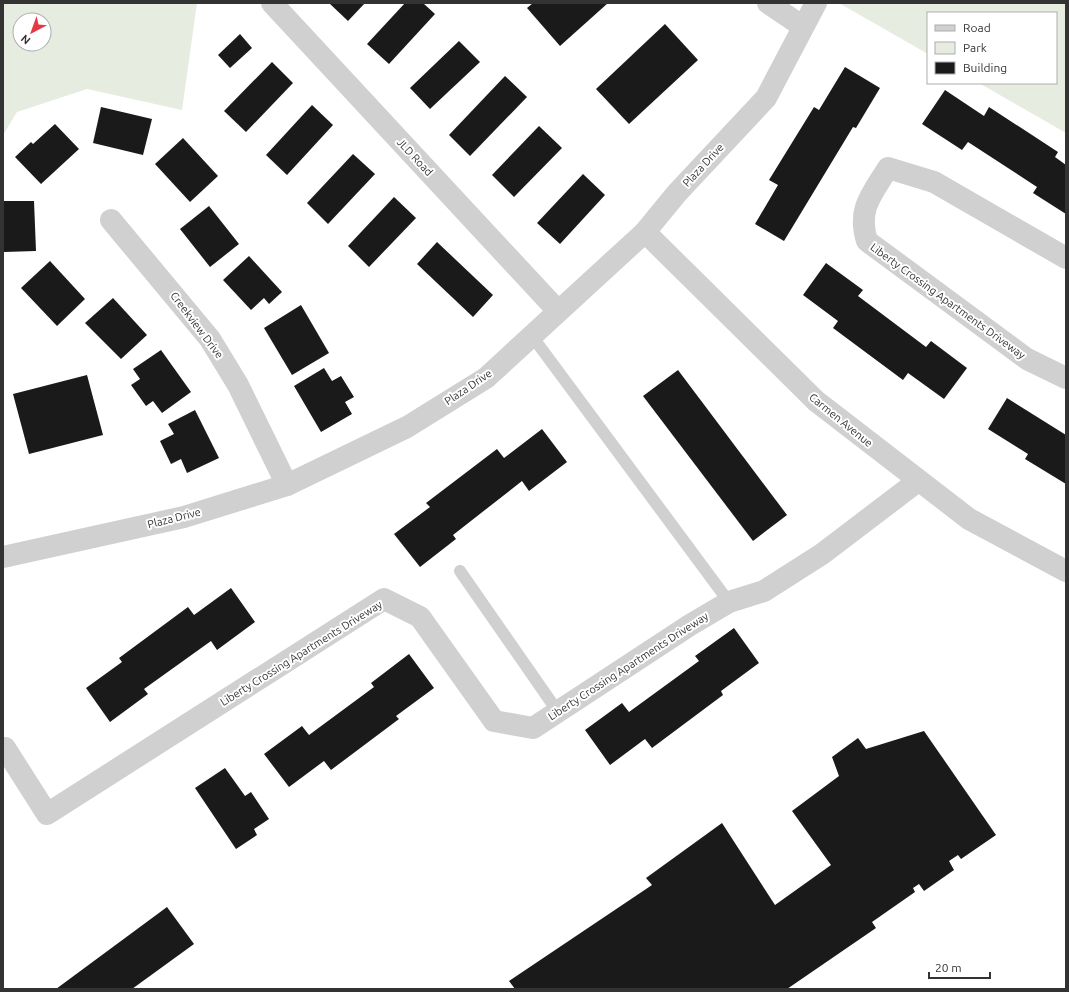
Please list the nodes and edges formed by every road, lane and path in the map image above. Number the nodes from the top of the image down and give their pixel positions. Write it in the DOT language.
graph roads {
  1 [pos="272,3"];
  2 [pos="768,3"];
  3 [pos="816,3"];
  4 [pos="802,26"];
  5 [pos="111,220"];
  6 [pos="645,232"];
  7 [pos="1066,258"];
  8 [pos="558,312"];
  9 [pos="532,336"];
  10 [pos="1066,378"];
  11 [pos="918,481"];
  12 [pos="287,485"];
  13 [pos="3,557"];
  14 [pos="460,571"];
  15 [pos="1066,572"];
  16 [pos="729,602"];
  17 [pos="558,712"];
  18 [pos="3,748"];
  1 -- 8 [label="street, JLD Road"];
  2 -- 4 [label="street"];
  3 -- 4 [label="street, Plaza Drive"];
  4 -- 6 [label="street, Plaza Drive"];
  5 -- 12 [label="street, Creekview Drive"];
  6 -- 8 [label="street, Plaza Drive"];
  6 -- 11 [label="street, Carmen Avenue"];
  7 -- 10 [label="street, Liberty Crossing Apartments Driveway"];
  8 -- 9 [label="street, Plaza Drive"];
  9 -- 12 [label="street, Plaza Drive"];
  9 -- 16 [label="lane"];
  11 -- 15 [label="street, Carmen Avenue"];
  11 -- 16 [label="street, Liberty Crossing Apartments Driveway"];
  12 -- 13 [label="street, Plaza Drive"];
  14 -- 17 [label="lane"];
  16 -- 17 [label="street, Liberty Crossing Apartments Driveway"];
  17 -- 18 [label="street, Liberty Crossing Apartments Driveway"];
}
